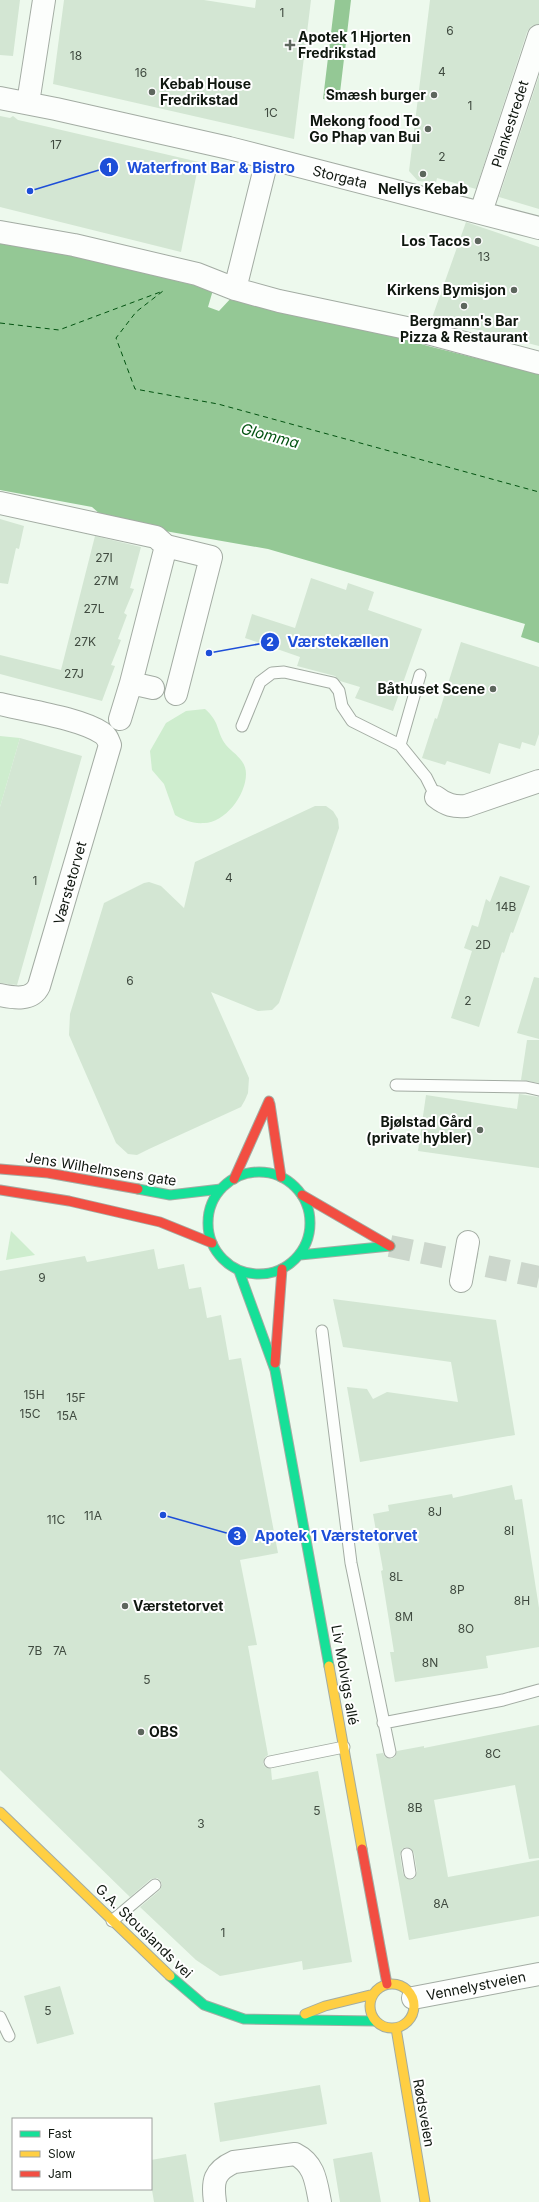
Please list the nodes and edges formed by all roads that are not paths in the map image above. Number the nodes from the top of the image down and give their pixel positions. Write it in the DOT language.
graph roads {
  1 [pos="44,0"];
  2 [pos="539,36"];
  3 [pos="0,98"];
  4 [pos="28,103"];
  5 [pos="264,172"];
  6 [pos="481,212"];
  7 [pos="539,228"];
  8 [pos="0,232"];
  9 [pos="235,288"];
  10 [pos="539,363"];
  11 [pos="0,503"];
  12 [pos="166,546"];
  13 [pos="420,675"];
  14 [pos="131,683"];
  15 [pos="153,688"];
  16 [pos="176,694"];
  17 [pos="0,704"];
  18 [pos="120,719"];
  19 [pos="242,726"];
  20 [pos="400,745"];
  21 [pos="539,781"];
  22 [pos="436,797"];
  23 [pos="0,995"];
  24 [pos="396,1085"];
  25 [pos="539,1090"];
  26 [pos="0,1169"];
  27 [pos="281,1177"];
  28 [pos="234,1179"];
  29 [pos="0,1190"];
  30 [pos="221,1190"];
  31 [pos="302,1195"];
  32 [pos="212,1242"];
  33 [pos="468,1242"];
  34 [pos="300,1254"];
  35 [pos="282,1269"];
  36 [pos="239,1271"];
  37 [pos="461,1281"];
  38 [pos="322,1331"];
  39 [pos="275,1370"];
  40 [pos="539,1690"];
  41 [pos="383,1723"];
  42 [pos="344,1747"];
  43 [pos="390,1752"];
  44 [pos="270,1762"];
  45 [pos="0,1812"];
  46 [pos="407,1854"];
  47 [pos="410,1873"];
  48 [pos="155,1885"];
  49 [pos="112,1921"];
  50 [pos="539,1974"];
  51 [pos="387,1984"];
  52 [pos="370,1995"];
  53 [pos="413,1998"];
  54 [pos="0,2017"];
  55 [pos="293,2019"];
  56 [pos="374,2020"];
  57 [pos="396,2028"];
  58 [pos="8,2036"];
  59 [pos="215,2202"];
  60 [pos="320,2202"];
  61 [pos="425,2202"];
  1 -- 4 [label="street"];
  2 -- 6 [label="street, Plankestredet"];
  3 -- 4 [label="street, Storgata"];
  4 -- 6 [label="street, Storgata"];
  5 -- 9 [label="street"];
  6 -- 7 [label="street, Storgata"];
  8 -- 9 [label="street"];
  9 -- 10 [label="street"];
  11 -- 12 [label="street"];
  12 -- 14 [label="street"];
  12 -- 16 [label="street"];
  13 -- 20 [label="lane"];
  14 -- 15 [label="street"];
  14 -- 18 [label="street"];
  17 -- 23 [label="street, Værstetorvet"];
  19 -- 20 [label="lane"];
  20 -- 22 [label="lane"];
  21 -- 22 [label="street"];
  24 -- 25 [label="lane"];
  26 -- 30 [label="street, Jens Wilhelmsens gate"];
  27 -- 28 [label="street"];
  27 -- 28 [label="street"];
  27 -- 31 [label="street"];
  28 -- 30 [label="street"];
  29 -- 32 [label="street"];
  30 -- 32 [label="street"];
  31 -- 34 [label="street"];
  31 -- 34 [label="street"];
  32 -- 36 [label="street"];
  33 -- 37 [label="street"];
  34 -- 35 [label="street"];
  35 -- 36 [label="street"];
  35 -- 39 [label="street, Liv Molvigs allé"];
  36 -- 39 [label="street, Liv Molvigs allé"];
  38 -- 41 [label="lane"];
  39 -- 42 [label="street, Liv Molvigs allé"];
  40 -- 41 [label="lane"];
  41 -- 43 [label="lane"];
  42 -- 44 [label="lane"];
  42 -- 51 [label="street, Liv Molvigs allé"];
  45 -- 49 [label="street, G.A. Stouslands vei"];
  46 -- 47 [label="lane"];
  48 -- 49 [label="lane"];
  49 -- 55 [label="street, G.A. Stouslands vei"];
  50 -- 53 [label="street, Vennelystveien"];
  51 -- 52 [label="street"];
  51 -- 53 [label="street"];
  52 -- 55 [label="street, G.A. Stouslands vei"];
  52 -- 56 [label="street"];
  53 -- 57 [label="street"];
  54 -- 58 [label="lane"];
  55 -- 56 [label="street, G.A. Stouslands vei"];
  56 -- 57 [label="street"];
  57 -- 61 [label="street, Rødsveien"];
  59 -- 60 [label="street"];
}
